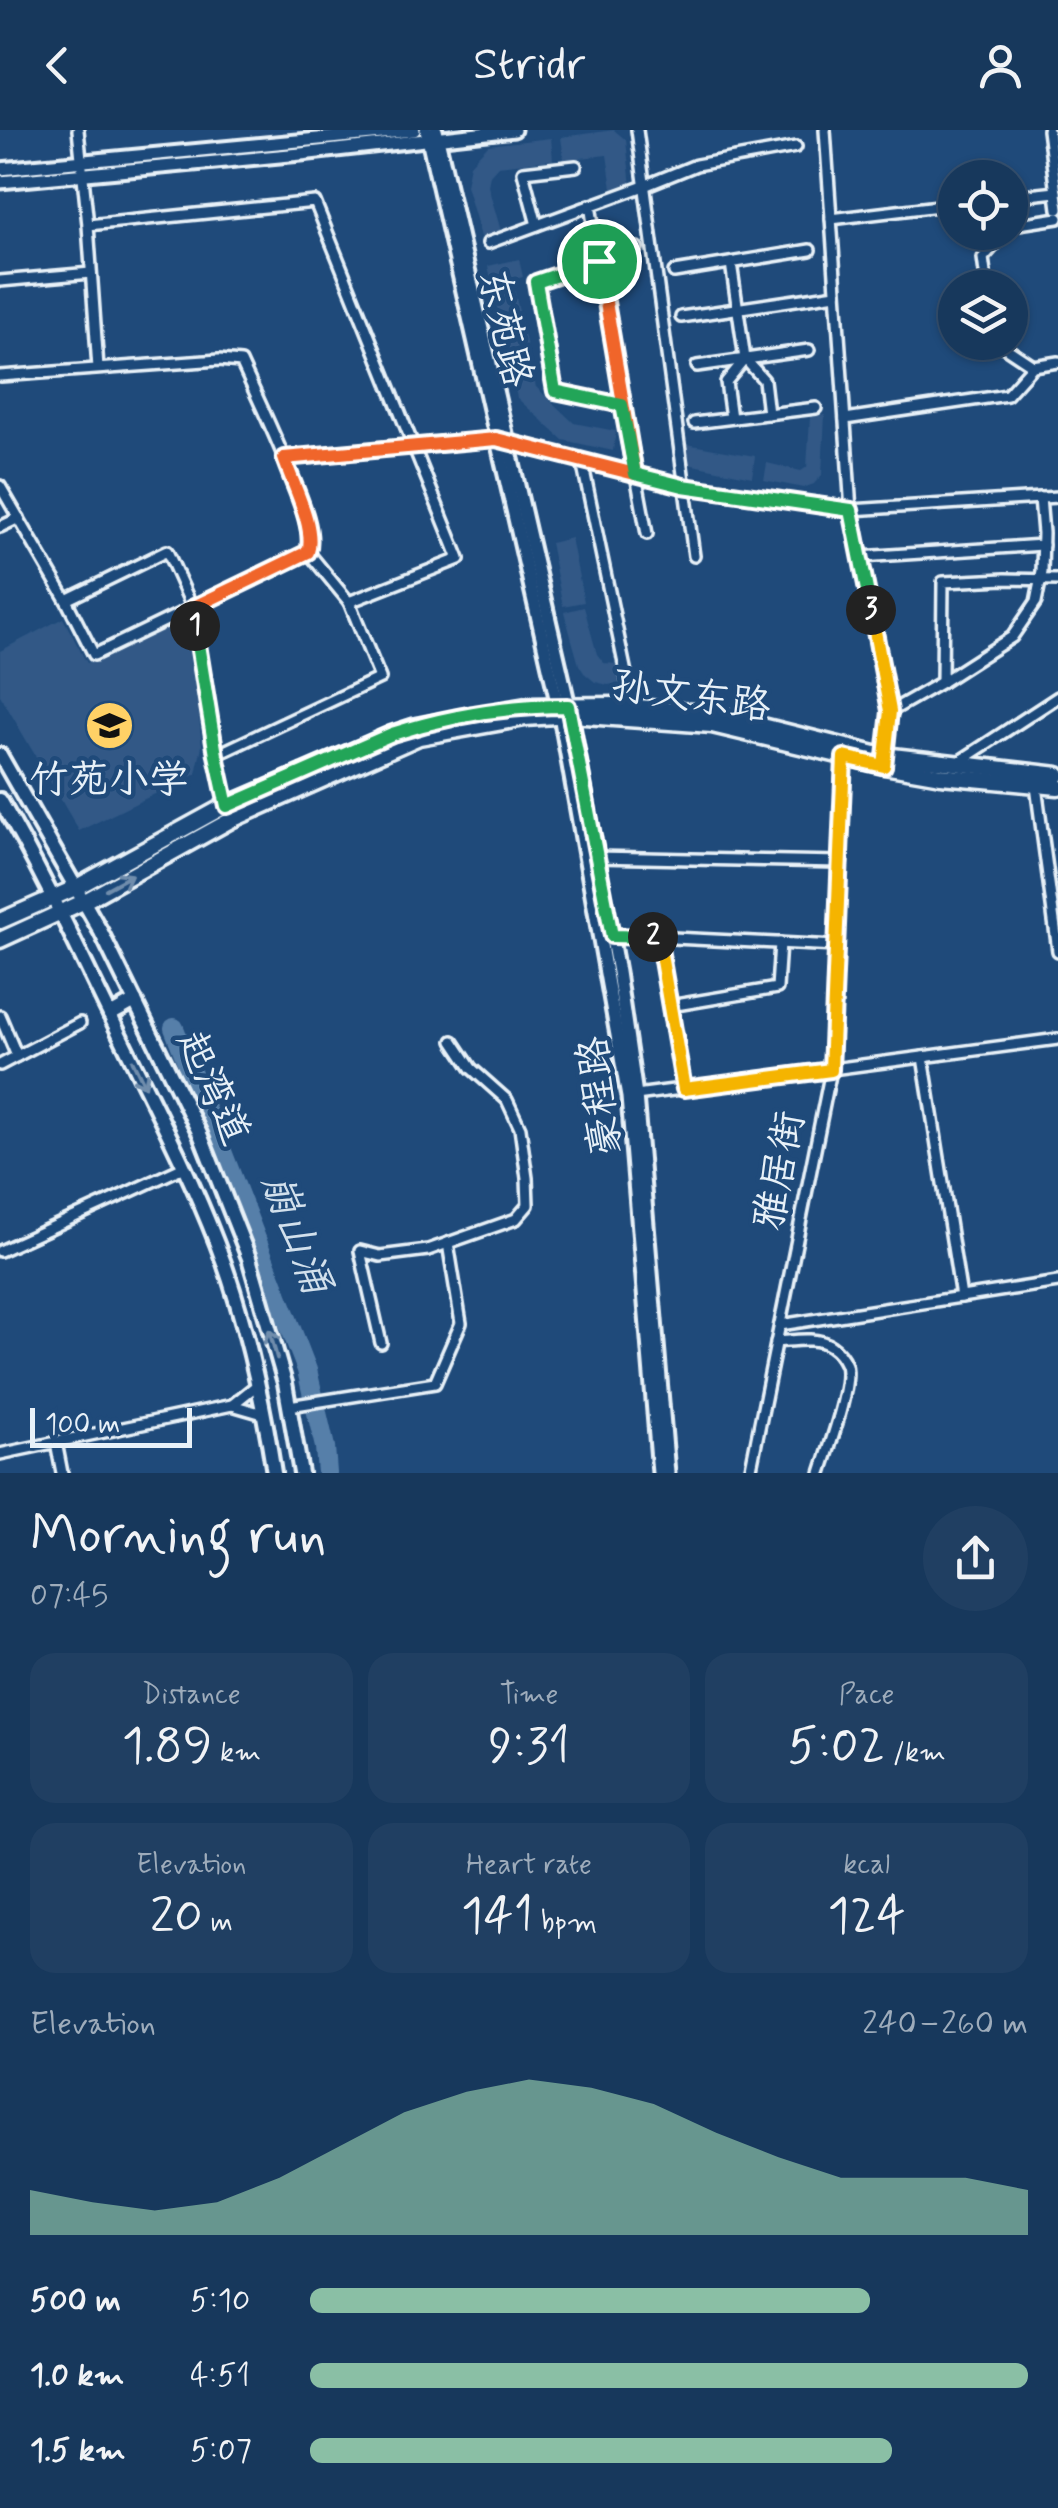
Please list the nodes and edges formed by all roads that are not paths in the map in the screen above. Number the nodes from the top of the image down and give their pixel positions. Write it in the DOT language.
graph roads {
  1 [pos="78,130"];
  2 [pos="414,130"];
  3 [pos="514,130"];
  4 [pos="637,130"];
  5 [pos="825,130"];
  6 [pos="1052,133"];
  7 [pos="432,134"];
  8 [pos="299,142"];
  9 [pos="796,148"];
  10 [pos="576,166"];
  11 [pos="82,167"];
  12 [pos="0,169"];
  13 [pos="0,182"];
  14 [pos="644,186"];
  15 [pos="1056,192"];
  16 [pos="1028,196"];
  17 [pos="590,205"];
  18 [pos="938,206"];
  19 [pos="1058,210"];
  20 [pos="1058,218"];
  21 [pos="831,219"];
  22 [pos="1028,223"];
  23 [pos="537,224"];
  24 [pos="88,225"];
  25 [pos="488,243"];
  26 [pos="636,248"];
  27 [pos="810,250"];
  28 [pos="599,261"];
  29 [pos="731,263"];
  30 [pos="674,272"];
  31 [pos="91,273"];
  32 [pos="0,281"];
  33 [pos="836,294"];
  34 [pos="738,308"];
  35 [pos="681,317"];
  36 [pos="810,350"];
  37 [pos="744,360"];
  38 [pos="1024,360"];
  39 [pos="1058,362"];
  40 [pos="696,366"];
  41 [pos="1032,366"];
  42 [pos="98,368"];
  43 [pos="0,376"];
  44 [pos="622,405"];
  45 [pos="816,408"];
  46 [pos="768,414"];
  47 [pos="731,418"];
  48 [pos="845,418"];
  49 [pos="694,424"];
  50 [pos="502,441"];
  51 [pos="412,446"];
  52 [pos="284,458"];
  53 [pos="582,461"];
  54 [pos="635,474"];
  55 [pos="0,486"];
  56 [pos="683,486"];
  57 [pos="1058,496"];
  58 [pos="1040,498"];
  59 [pos="851,510"];
  60 [pos="19,518"];
  61 [pos="0,528"];
  62 [pos="646,534"];
  63 [pos="1042,544"];
  64 [pos="308,552"];
  65 [pos="694,556"];
  66 [pos="860,557"];
  67 [pos="1058,580"];
  68 [pos="1040,581"];
  69 [pos="66,600"];
  70 [pos="350,602"];
  71 [pos="192,608"];
  72 [pos="942,682"];
  73 [pos="1058,697"];
  74 [pos="633,707"];
  75 [pos="564,710"];
  76 [pos="890,711"];
  77 [pos="0,755"];
  78 [pos="216,755"];
  79 [pos="844,757"];
  80 [pos="884,761"];
  81 [pos="956,764"];
  82 [pos="1058,775"];
  83 [pos="941,776"];
  84 [pos="16,784"];
  85 [pos="1036,786"];
  86 [pos="1058,786"];
  87 [pos="0,796"];
  88 [pos="229,813"];
  89 [pos="596,857"];
  90 [pos="841,862"];
  91 [pos="79,895"];
  92 [pos="54,897"];
  93 [pos="61,912"];
  94 [pos="0,921"];
  95 [pos="612,936"];
  96 [pos="658,937"];
  97 [pos="0,940"];
  98 [pos="780,944"];
  99 [pos="837,946"];
  100 [pos="1058,951"];
  101 [pos="136,1002"];
  102 [pos="670,1006"];
  103 [pos="110,1014"];
  104 [pos="0,1016"];
  105 [pos="80,1022"];
  106 [pos="1058,1040"];
  107 [pos="453,1041"];
  108 [pos="18,1056"];
  109 [pos="923,1057"];
  110 [pos="0,1065"];
  111 [pos="831,1070"];
  112 [pos="684,1089"];
  113 [pos="636,1095"];
  114 [pos="184,1167"];
  115 [pos="448,1244"];
  116 [pos="0,1251"];
  117 [pos="1058,1282"];
  118 [pos="961,1297"];
  119 [pos="780,1325"];
  120 [pos="380,1342"];
  121 [pos="776,1342"];
  122 [pos="257,1385"];
  123 [pos="232,1405"];
  124 [pos="296,1405"];
  125 [pos="264,1414"];
  126 [pos="56,1442"];
  127 [pos="0,1454"];
  128 [pos="62,1473"];
  129 [pos="274,1473"];
  130 [pos="301,1473"];
  131 [pos="659,1473"];
  132 [pos="668,1473"];
  133 [pos="750,1473"];
  134 [pos="821,1473"];
  1 -- 11 [label="street"];
  2 -- 8 [label="street"];
  3 -- 7 [label="street"];
  4 -- 14 [label="street"];
  5 -- 21 [label="street"];
  6 -- 15 [label="street"];
  7 -- 8 [label="street"];
  7 -- 50 [label="street, 东苑路"];
  8 -- 11 [label="street"];
  9 -- 14 [label="street"];
  10 -- 23 [label="street"];
  11 -- 12 [label="street"];
  11 -- 13 [label="street"];
  11 -- 24 [label="street"];
  14 -- 17 [label="street"];
  14 -- 56 [label="street"];
  15 -- 16 [label="street"];
  15 -- 19 [label="street"];
  17 -- 23 [label="street"];
  17 -- 28 [label="street"];
  18 -- 21 [label="street"];
  20 -- 22 [label="street"];
  21 -- 33 [label="street"];
  23 -- 25 [label="street"];
  24 -- 31 [label="street"];
  24 -- 51 [label="street"];
  26 -- 28 [label="street"];
  27 -- 29 [label="street"];
  28 -- 44 [label="street"];
  28 -- 44 [label="street"];
  29 -- 30 [label="street"];
  29 -- 34 [label="street"];
  31 -- 32 [label="street"];
  31 -- 42 [label="street"];
  33 -- 34 [label="street"];
  33 -- 48 [label="street"];
  34 -- 35 [label="street"];
  34 -- 37 [label="street"];
  36 -- 37 [label="street"];
  37 -- 40 [label="street"];
  37 -- 46 [label="street"];
  37 -- 47 [label="street"];
  38 -- 41 [label="street"];
  39 -- 41 [label="street"];
  41 -- 48 [label="street"];
  42 -- 43 [label="street"];
  42 -- 52 [label="street"];
  44 -- 54 [label="street"];
  45 -- 46 [label="street"];
  46 -- 47 [label="street"];
  47 -- 49 [label="street"];
  48 -- 59 [label="street"];
  50 -- 51 [label="street"];
  50 -- 53 [label="street"];
  50 -- 75 [label="street, 东苑路"];
  51 -- 52 [label="street"];
  51 -- 70 [label="street"];
  52 -- 64 [label="street"];
  53 -- 54 [label="street"];
  53 -- 74 [label="street"];
  54 -- 56 [label="street"];
  54 -- 62 [label="street"];
  55 -- 60 [label="street"];
  56 -- 59 [label="street"];
  56 -- 65 [label="street"];
  57 -- 58 [label="street"];
  58 -- 59 [label="street"];
  58 -- 63 [label="street"];
  59 -- 66 [label="street"];
  60 -- 61 [label="street"];
  60 -- 69 [label="street"];
  63 -- 66 [label="street"];
  63 -- 68 [label="street"];
  64 -- 70 [label="street"];
  64 -- 71 [label="street"];
  66 -- 76 [label="street"];
  67 -- 68 [label="street"];
  68 -- 72 [label="street"];
  68 -- 72 [label="street"];
  69 -- 71 [label="street"];
  69 -- 71 [label="street"];
  70 -- 78 [label="street"];
  71 -- 78 [label="street"];
  72 -- 76 [label="street"];
  73 -- 81 [label="street"];
  74 -- 75 [label="main road, 孙文东路"];
  74 -- 80 [label="main road, 孙文东路"];
  75 -- 79 [label="main road, 孙文东路"];
  75 -- 88 [label="main road, 孙文东路"];
  75 -- 89 [label="street, 豪程路"];
  75 -- 131 [label="street, 豪程路"];
  76 -- 80 [label="street"];
  77 -- 84 [label="main road, 起湾道"];
  78 -- 88 [label="street"];
  79 -- 80 [label="main road, 孙文东路"];
  79 -- 90 [label="street, 雅居街"];
  80 -- 81 [label="main road, 孙文东路"];
  80 -- 83 [label="main road, 孙文东路"];
  81 -- 82 [label="main road, 孙文东路"];
  81 -- 83 [label="street"];
  83 -- 85 [label="main road, 孙文东路"];
  84 -- 87 [label="main road"];
  84 -- 91 [label="main road, 起湾道"];
  85 -- 86 [label="main road, 孙文东路"];
  85 -- 100 [label="street"];
  87 -- 92 [label="main road, 起湾道"];
  88 -- 91 [label="main road, 孙文东路"];
  89 -- 90 [label="street"];
  89 -- 95 [label="street, 豪程路"];
  90 -- 99 [label="street, 雅居街"];
  91 -- 92 [label="main road, 孙文东路"];
  91 -- 93 [label="main road, 孙文东路"];
  91 -- 101 [label="main road, 起湾道"];
  92 -- 93 [label="main road, 起湾道"];
  92 -- 94 [label="main road, 孙文东路"];
  93 -- 97 [label="main road, 孙文东路"];
  93 -- 103 [label="main road, 起湾道"];
  95 -- 96 [label="street"];
  95 -- 113 [label="street, 豪程路"];
  96 -- 98 [label="street"];
  96 -- 102 [label="street"];
  98 -- 99 [label="street"];
  98 -- 102 [label="street"];
  99 -- 111 [label="street, 雅居街"];
  101 -- 103 [label="main road"];
  124 -- 101 [label="main road, 起湾道, one-way"];
  102 -- 112 [label="street"];
  103 -- 114 [label="main road, 起湾道, one-way"];
  104 -- 108 [label="street"];
  105 -- 108 [label="street"];
  106 -- 109 [label="street"];
  107 -- 115 [label="street"];
  108 -- 110 [label="street"];
  109 -- 111 [label="street"];
  109 -- 118 [label="street"];
  111 -- 112 [label="street"];
  111 -- 119 [label="street, 雅居街"];
  112 -- 113 [label="street"];
  113 -- 132 [label="street, 豪程路"];
  114 -- 116 [label="street"];
  114 -- 122 [label="main road, 起湾道"];
  115 -- 120 [label="street"];
  115 -- 124 [label="street"];
  117 -- 118 [label="street"];
  118 -- 119 [label="street"];
  119 -- 121 [label="street, 雅居街"];
  121 -- 133 [label="street, 雅居街"];
  121 -- 134 [label="street"];
  122 -- 123 [label="street"];
  122 -- 125 [label="main road, 起湾道"];
  123 -- 125 [label="street"];
  123 -- 126 [label="street"];
  124 -- 130 [label="main road, 起湾道"];
  125 -- 129 [label="main road, 起湾道"];
  126 -- 127 [label="street"];
  126 -- 128 [label="street"];
}
